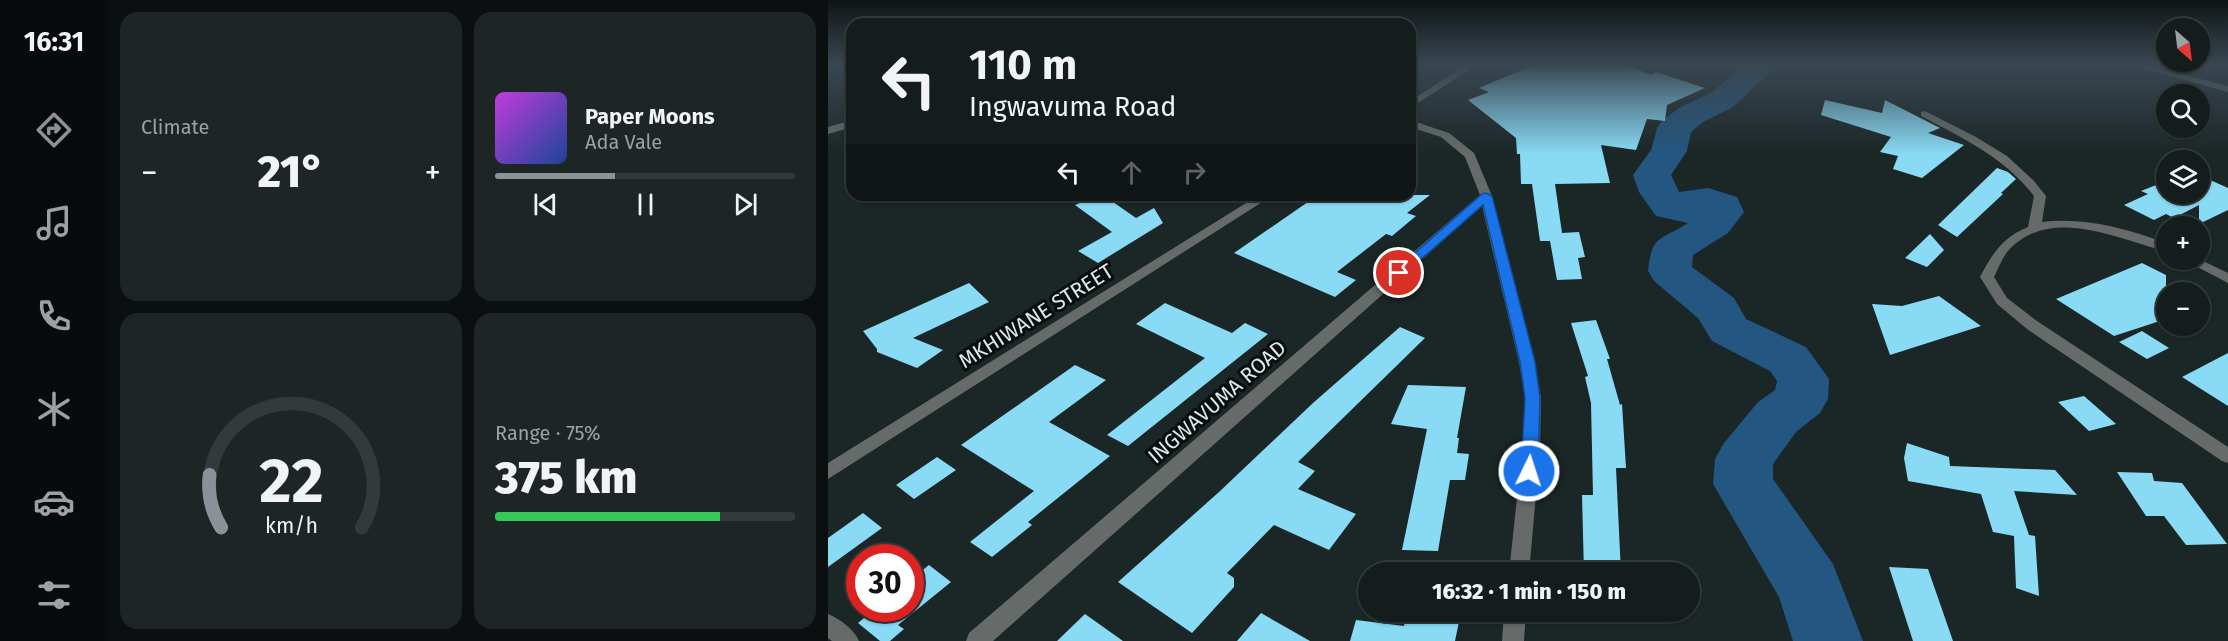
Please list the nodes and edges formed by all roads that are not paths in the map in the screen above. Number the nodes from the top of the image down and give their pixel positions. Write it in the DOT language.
graph roads {
  1 [pos="1925,114"];
  2 [pos="846,125"];
  3 [pos="1416,125"];
  4 [pos="828,131"];
  5 [pos="1486,196"];
  6 [pos="1257,201"];
  7 [pos="2034,228"];
  8 [pos="2156,243"];
  9 [pos="2210,270"];
  10 [pos="2228,279"];
  11 [pos="2228,456"];
  12 [pos="830,468"];
  13 [pos="1520,562"];
  14 [pos="1514,622"];
  15 [pos="828,624"];
  16 [pos="848,641"];
  17 [pos="977,641"];
  18 [pos="1513,641"];
  1 -- 7 [label="street"];
  2 -- 4 [label="street"];
  3 -- 5 [label="street"];
  5 -- 13 [label="street"];
  5 -- 17 [label="street, INGWAVUMA ROAD"];
  6 -- 12 [label="street, MKHIWANE STREET"];
  7 -- 8 [label="street"];
  7 -- 11 [label="street"];
  9 -- 10 [label="street"];
  14 -- 18 [label="street"];
  15 -- 16 [label="street"];
}
